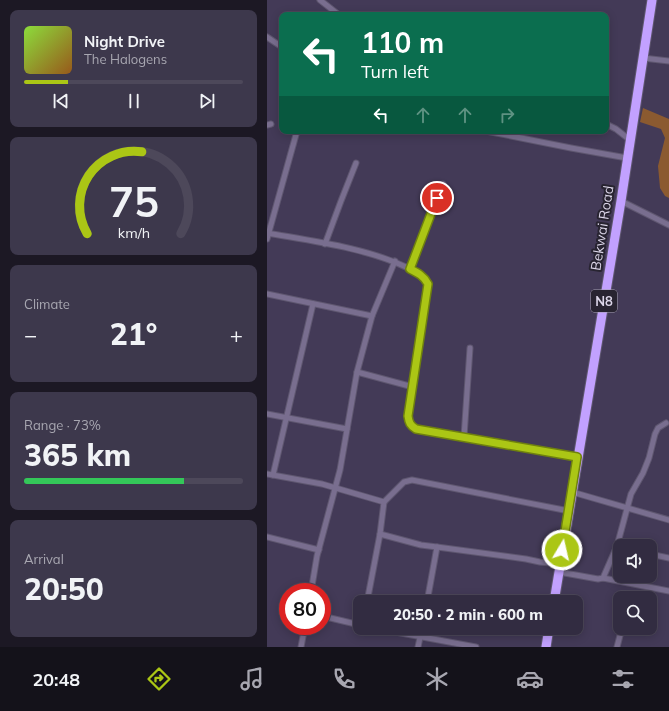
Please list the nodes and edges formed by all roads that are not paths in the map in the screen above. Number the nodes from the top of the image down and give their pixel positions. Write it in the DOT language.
graph roads {
  1 [pos="320,0"];
  2 [pos="652,0"];
  3 [pos="335,12"];
  4 [pos="267,37"];
  5 [pos="279,45"];
  6 [pos="643,58"];
  7 [pos="669,61"];
  8 [pos="609,126"];
  9 [pos="296,134"];
  10 [pos="501,134"];
  11 [pos="630,140"];
  12 [pos="627,158"];
  13 [pos="357,163"];
  14 [pos="443,184"];
  15 [pos="621,201"];
  16 [pos="669,225"];
  17 [pos="267,235"];
  18 [pos="325,244"];
  19 [pos="395,261"];
  20 [pos="410,269"];
  21 [pos="267,294"];
  22 [pos="313,304"];
  23 [pos="372,316"];
  24 [pos="470,348"];
  25 [pos="357,372"];
  26 [pos="413,387"];
  27 [pos="267,414"];
  28 [pos="287,418"];
  29 [pos="667,423"];
  30 [pos="347,429"];
  31 [pos="464,437"];
  32 [pos="577,457"];
  33 [pos="267,474"];
  34 [pos="273,475"];
  35 [pos="336,488"];
  36 [pos="572,492"];
  37 [pos="384,502"];
  38 [pos="627,508"];
  39 [pos="569,511"];
  40 [pos="669,520"];
  41 [pos="380,534"];
  42 [pos="267,537"];
  43 [pos="437,548"];
  44 [pos="319,550"];
  45 [pos="657,555"];
  46 [pos="669,558"];
  47 [pos="559,568"];
  48 [pos="603,578"];
  49 [pos="313,583"];
  50 [pos="669,591"];
  51 [pos="368,595"];
  52 [pos="428,595"];
  53 [pos="554,595"];
  54 [pos="331,618"];
  55 [pos="353,623"];
  56 [pos="303,635"];
  57 [pos="406,635"];
  58 [pos="421,635"];
  59 [pos="548,635"];
  60 [pos="620,635"];
  61 [pos="420,638"];
  62 [pos="301,647"];
  63 [pos="418,647"];
  64 [pos="476,647"];
  65 [pos="546,647"];
  66 [pos="617,647"];
  1 -- 3 [label="street"];
  2 -- 6 [label="highway, Bekwai Road / N8"];
  4 -- 5 [label="street"];
  6 -- 7 [label="street"];
  6 -- 11 [label="highway, Bekwai Road / N8"];
  8 -- 11 [label="street"];
  9 -- 17 [label="street"];
  10 -- 12 [label="street"];
  11 -- 12 [label="highway, Bekwai Road / N8"];
  12 -- 15 [label="highway, Bekwai Road / N8"];
  13 -- 18 [label="street"];
  14 -- 20 [label="street"];
  15 -- 16 [label="street"];
  15 -- 32 [label="highway, Bekwai Road / N8"];
  17 -- 18 [label="street"];
  18 -- 19 [label="street"];
  19 -- 20 [label="street"];
  19 -- 23 [label="street"];
  20 -- 26 [label="street"];
  21 -- 22 [label="street"];
  22 -- 23 [label="street"];
  22 -- 28 [label="street"];
  23 -- 25 [label="street"];
  24 -- 31 [label="street"];
  25 -- 26 [label="street"];
  25 -- 30 [label="street"];
  26 -- 31 [label="street"];
  27 -- 28 [label="street"];
  28 -- 30 [label="street"];
  28 -- 34 [label="street"];
  29 -- 38 [label="street"];
  30 -- 35 [label="street"];
  31 -- 32 [label="street"];
  32 -- 36 [label="highway, Bekwai Road / N8"];
  33 -- 34 [label="street"];
  34 -- 35 [label="street"];
  35 -- 37 [label="street"];
  35 -- 44 [label="street"];
  36 -- 38 [label="street"];
  36 -- 39 [label="highway, Bekwai Road / N8"];
  37 -- 39 [label="street"];
  37 -- 41 [label="street"];
  38 -- 40 [label="street"];
  38 -- 48 [label="street"];
  39 -- 47 [label="highway, Bekwai Road / N8"];
  41 -- 43 [label="street"];
  41 -- 51 [label="street"];
  42 -- 44 [label="street"];
  43 -- 47 [label="street"];
  43 -- 52 [label="street"];
  44 -- 49 [label="street"];
  45 -- 46 [label="street"];
  47 -- 48 [label="street"];
  47 -- 53 [label="highway, Bekwai Road / N8"];
  48 -- 50 [label="street"];
  54 -- 55 [label="street"];
  56 -- 62 [label="street"];
  57 -- 61 [label="street"];
  58 -- 61 [label="street"];
  59 -- 65 [label="highway"];
  60 -- 66 [label="street"];
  61 -- 63 [label="street"];
  61 -- 64 [label="street"];
}
